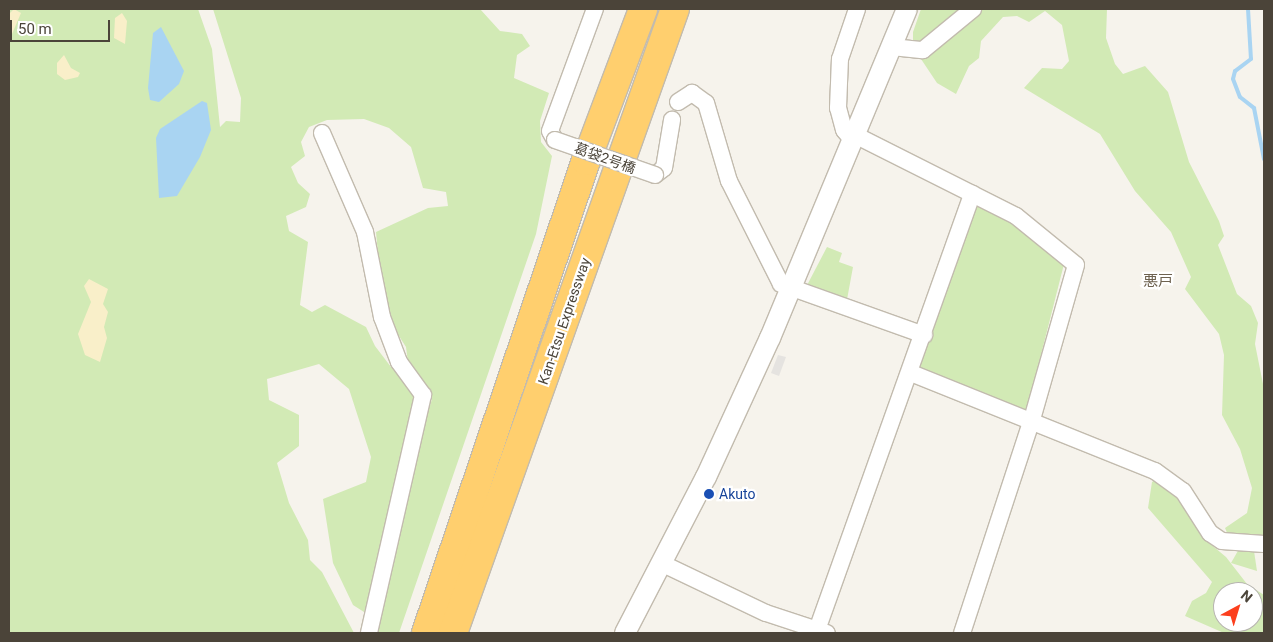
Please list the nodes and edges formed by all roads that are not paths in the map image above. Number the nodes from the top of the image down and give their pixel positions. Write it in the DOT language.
graph roads {
  1 [pos="595,9"];
  2 [pos="643,9"];
  3 [pos="675,9"];
  4 [pos="857,9"];
  5 [pos="907,9"];
  6 [pos="973,9"];
  7 [pos="892,47"];
  8 [pos="678,102"];
  9 [pos="672,120"];
  10 [pos="322,133"];
  11 [pos="854,138"];
  12 [pos="972,194"];
  13 [pos="789,290"];
  14 [pos="924,335"];
  15 [pos="911,373"];
  16 [pos="1032,419"];
  17 [pos="1264,544"];
  18 [pos="661,562"];
  19 [pos="822,632"];
  20 [pos="369,633"];
  21 [pos="426,633"];
  22 [pos="453,633"];
  23 [pos="625,633"];
  24 [pos="962,633"];
  1 -- 9 [label="street, 葛袋2号橋, bridge"];
  2 -- 21 [label="highway"];
  3 -- 22 [label="highway, Kan-Etsu Expressway"];
  4 -- 11 [label="street"];
  5 -- 7 [label="street"];
  6 -- 7 [label="street"];
  7 -- 11 [label="street"];
  8 -- 13 [label="street"];
  10 -- 20 [label="street"];
  11 -- 12 [label="street"];
  11 -- 13 [label="street"];
  12 -- 14 [label="street"];
  12 -- 16 [label="street"];
  13 -- 14 [label="street"];
  13 -- 18 [label="street"];
  14 -- 15 [label="street"];
  15 -- 16 [label="street"];
  15 -- 19 [label="street"];
  16 -- 17 [label="street"];
  16 -- 24 [label="street"];
  18 -- 19 [label="street"];
  18 -- 23 [label="street"];
}
